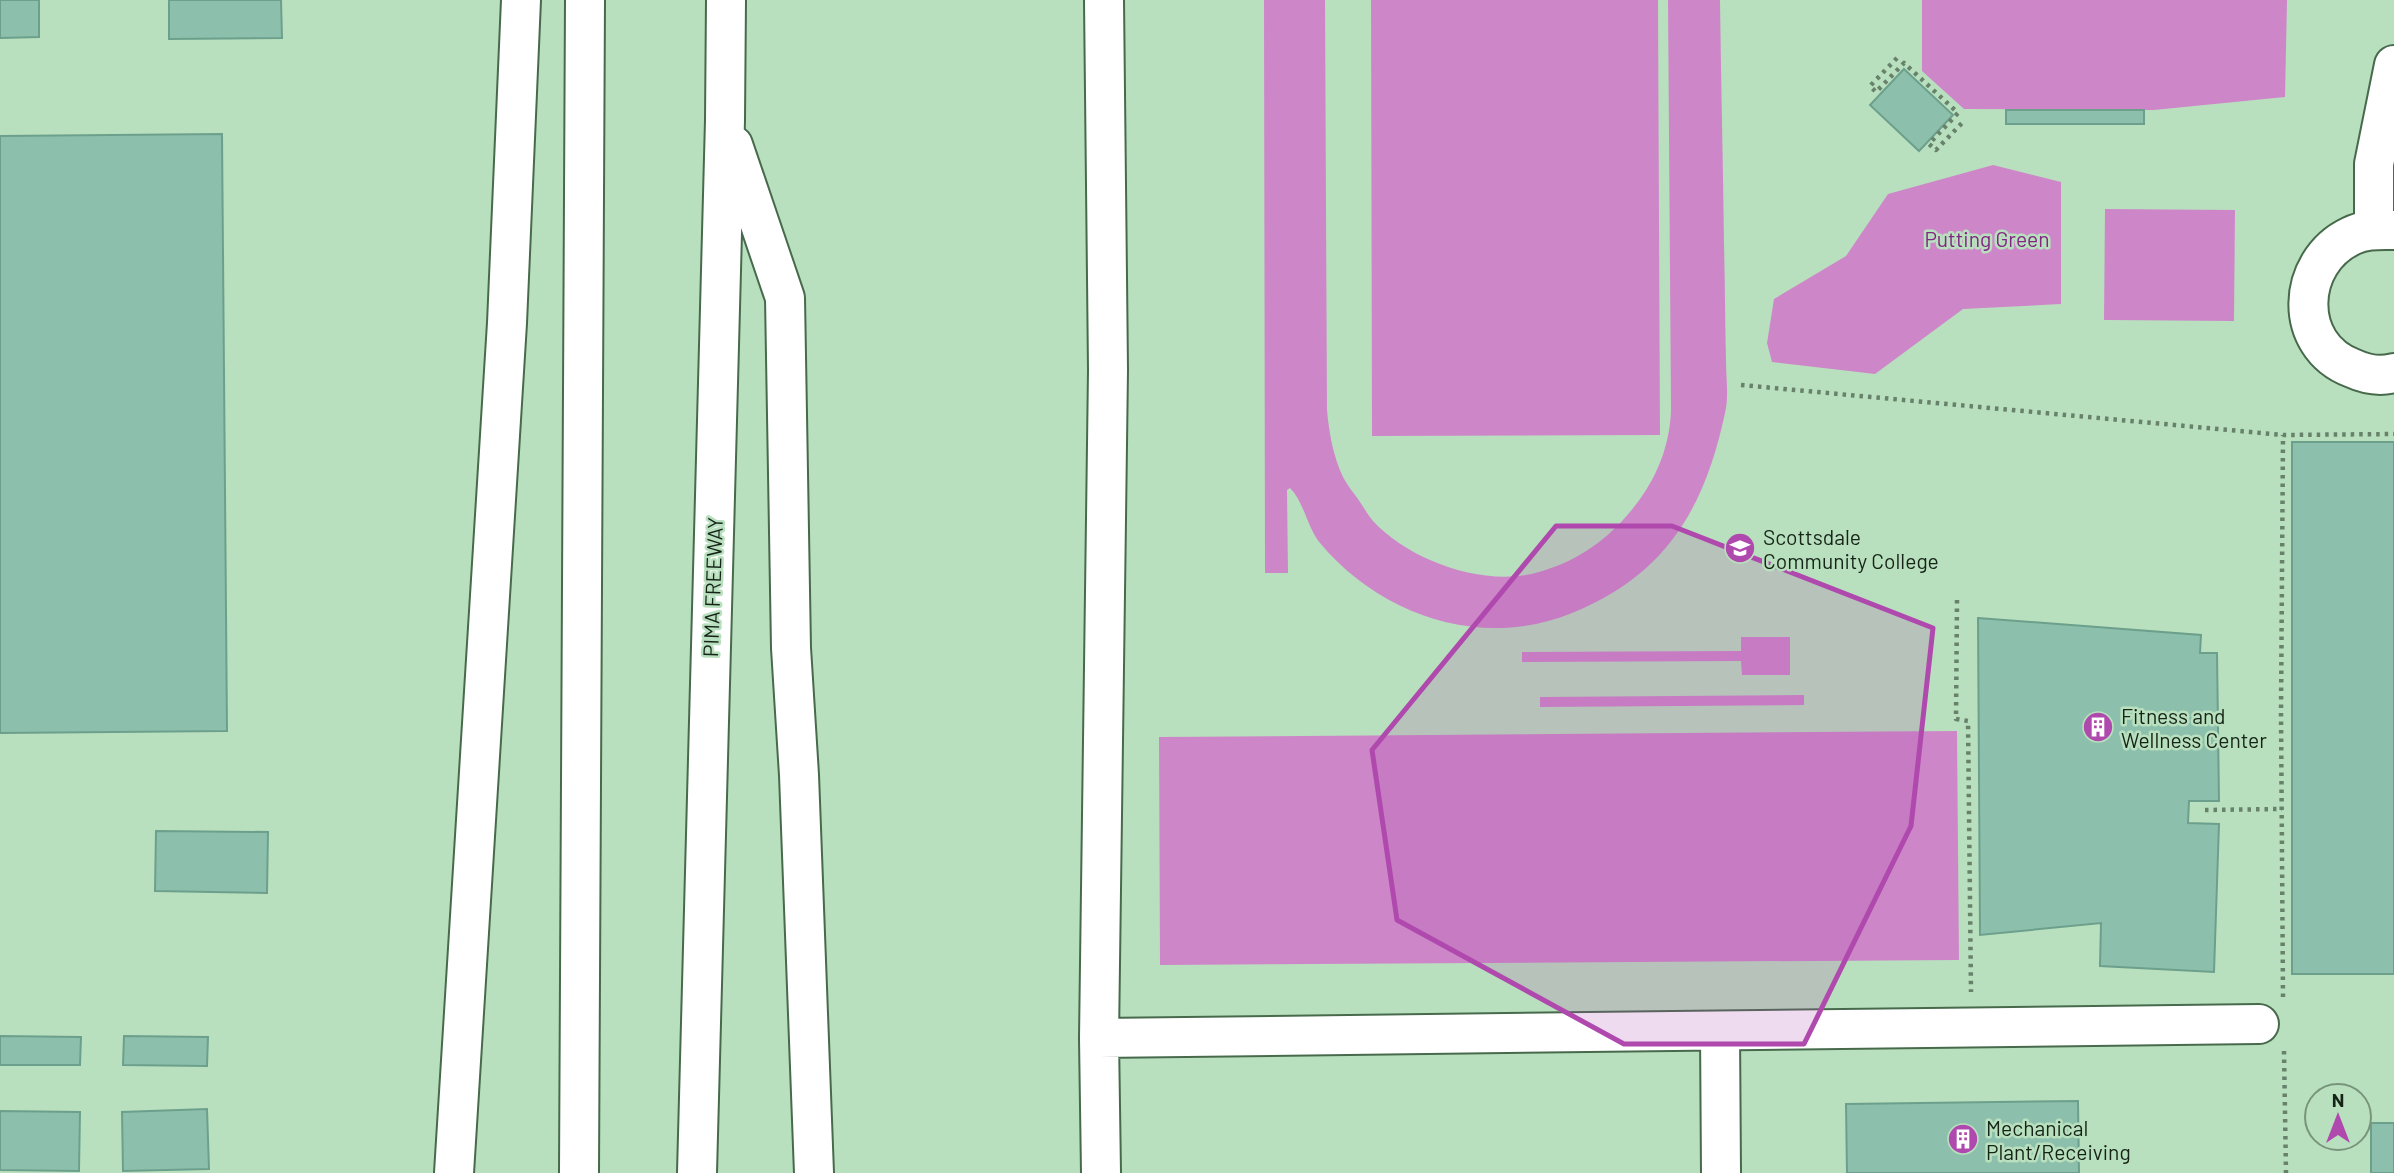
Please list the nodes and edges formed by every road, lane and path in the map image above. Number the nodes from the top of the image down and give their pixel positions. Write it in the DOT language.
graph roads {
  1 [pos="521,0"];
  2 [pos="585,0"];
  3 [pos="726,0"];
  4 [pos="1104,0"];
  5 [pos="1897,58"];
  6 [pos="2394,65"];
  7 [pos="725,120"];
  8 [pos="1962,122"];
  9 [pos="2384,230"];
  10 [pos="2394,373"];
  11 [pos="1741,385"];
  12 [pos="2394,434"];
  13 [pos="2283,435"];
  14 [pos="1957,600"];
  15 [pos="2282,809"];
  16 [pos="2205,810"];
  17 [pos="2275,1024"];
  18 [pos="1969,1028"];
  19 [pos="1720,1031"];
  20 [pos="1100,1038"];
  21 [pos="454,1173"];
  22 [pos="579,1173"];
  23 [pos="697,1173"];
  24 [pos="814,1173"];
  25 [pos="1101,1173"];
  26 [pos="1721,1173"];
  27 [pos="2286,1173"];
  1 -- 21 [label="main road"];
  2 -- 22 [label="main road"];
  3 -- 7 [label="main road, PIMA FREEWAY"];
  4 -- 20 [label="main road"];
  5 -- 8 [label="path"];
  6 -- 9 [label="main road"];
  7 -- 23 [label="main road, PIMA FREEWAY"];
  7 -- 24 [label="main road"];
  9 -- 10 [label="main road"];
  11 -- 13 [label="path"];
  12 -- 13 [label="path"];
  13 -- 15 [label="path"];
  14 -- 18 [label="path"];
  15 -- 16 [label="path"];
  15 -- 17 [label="path"];
  17 -- 18 [label="main road"];
  17 -- 27 [label="path"];
  18 -- 19 [label="main road"];
  19 -- 20 [label="main road"];
  19 -- 26 [label="main road"];
  20 -- 25 [label="main road"];
}
